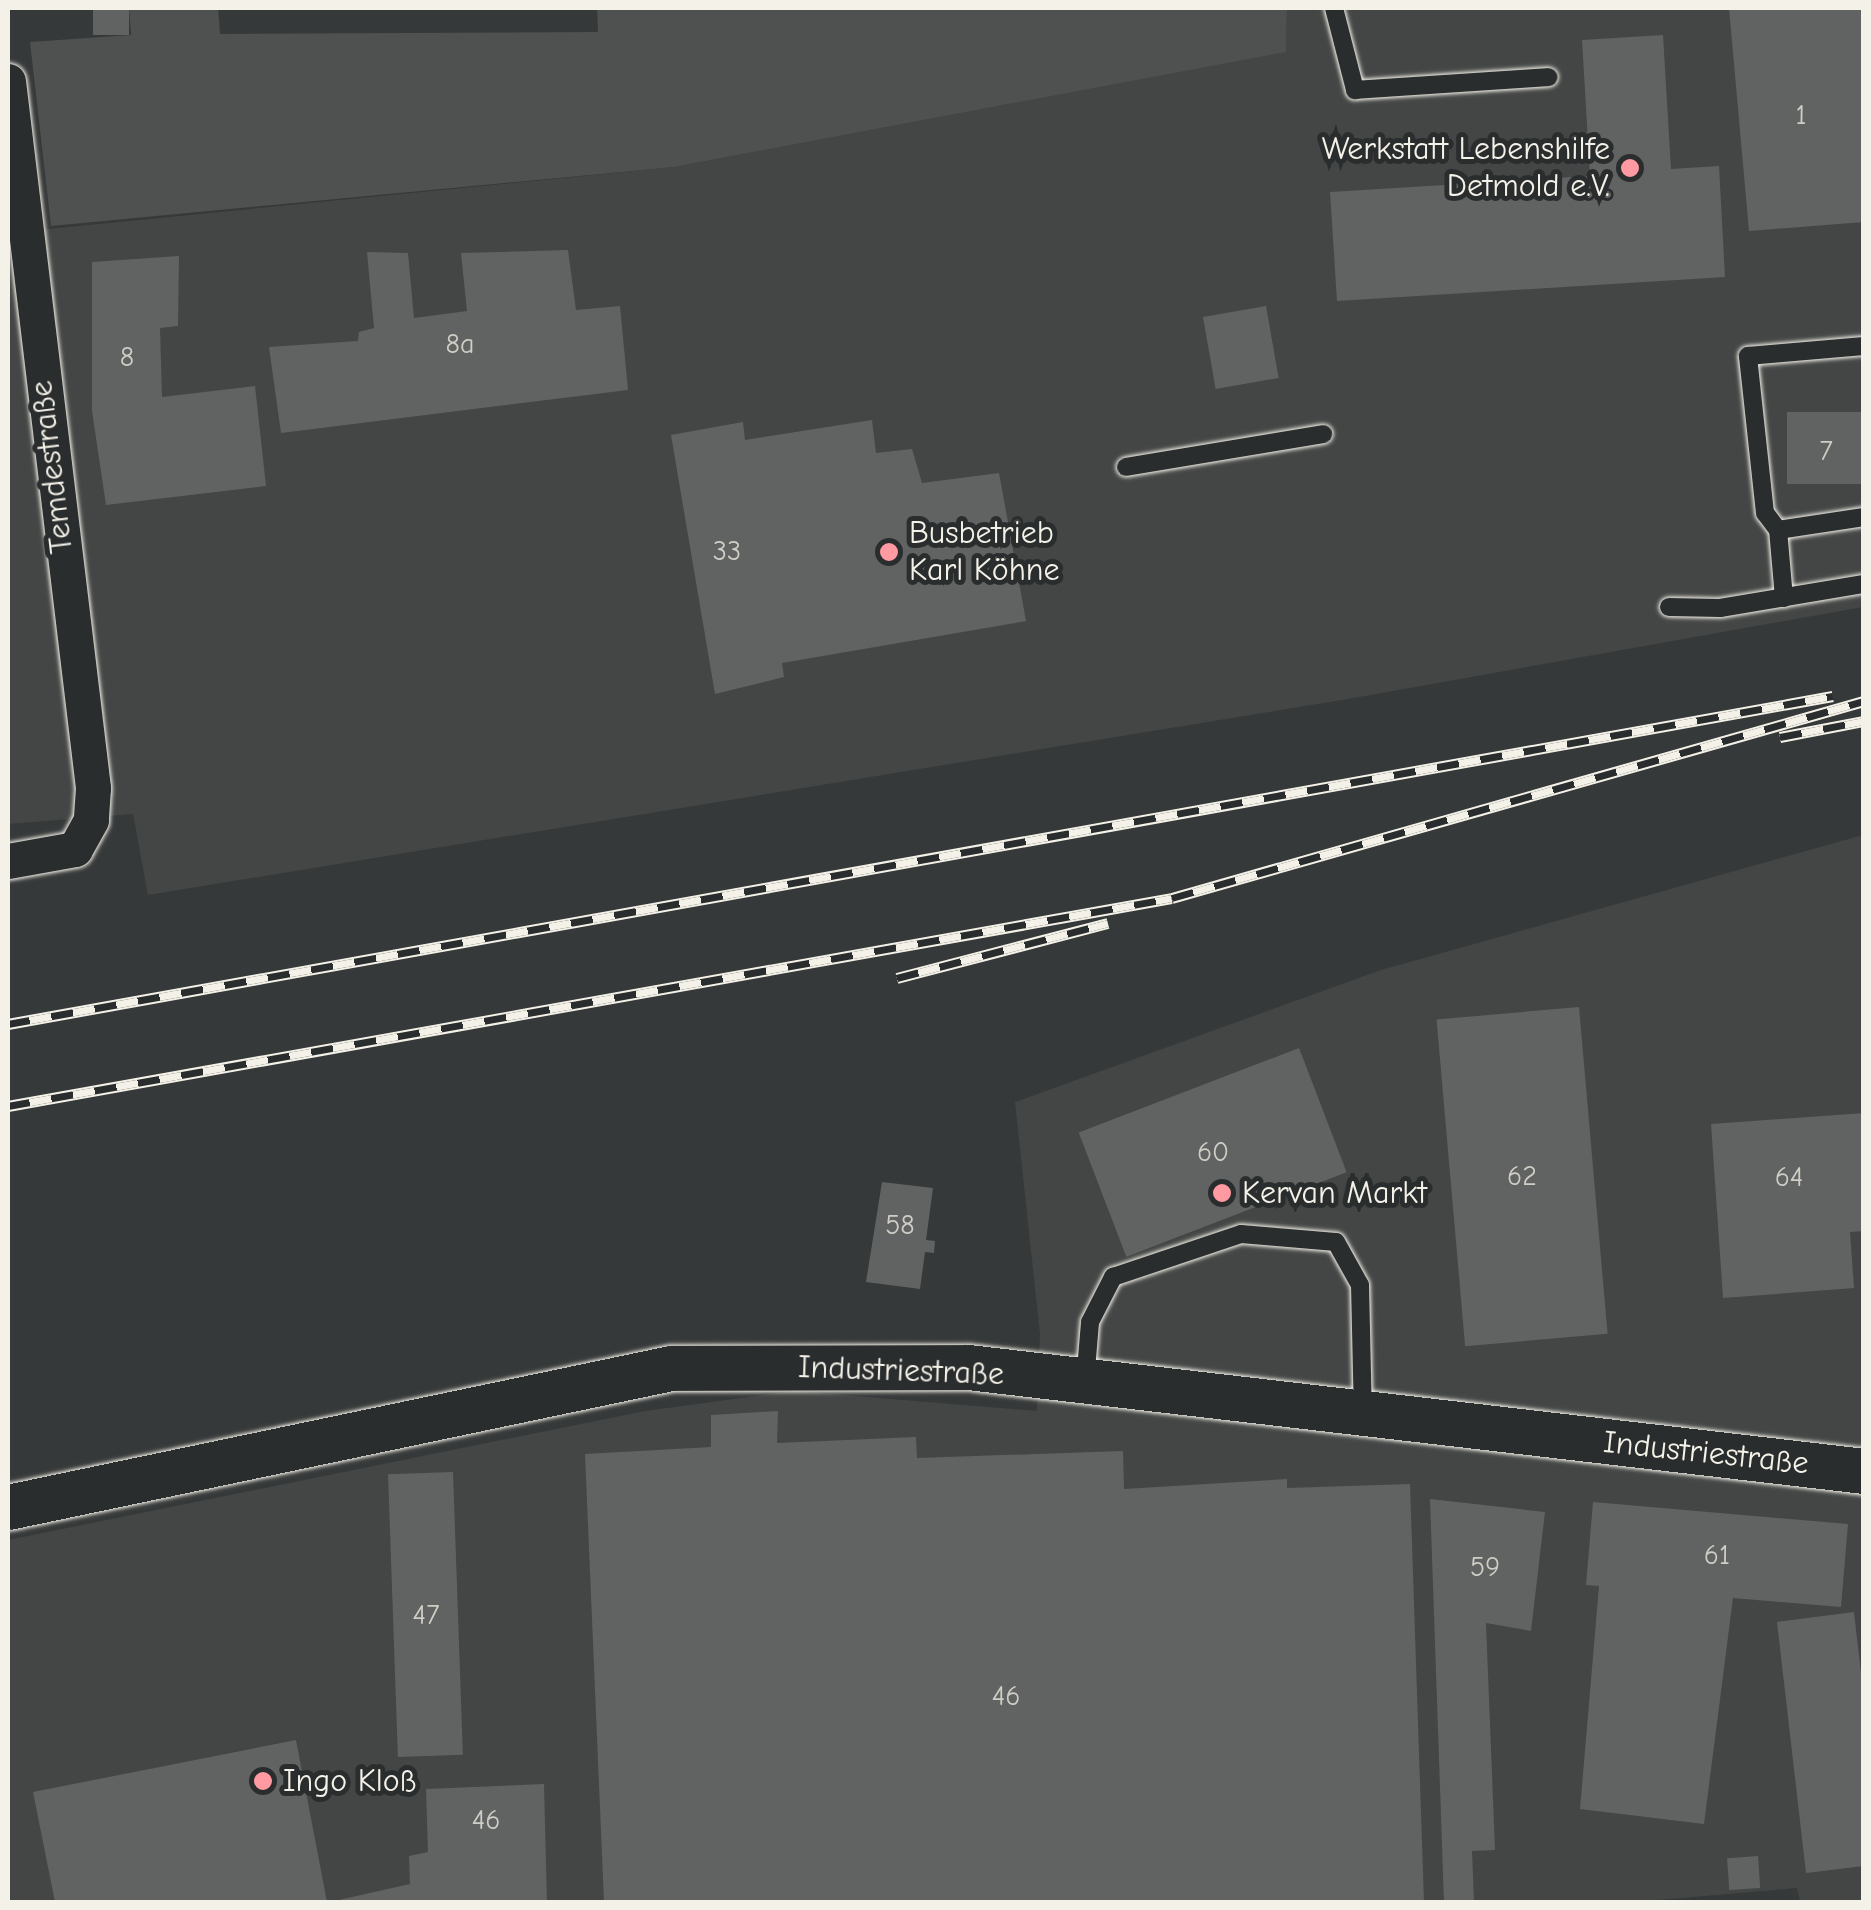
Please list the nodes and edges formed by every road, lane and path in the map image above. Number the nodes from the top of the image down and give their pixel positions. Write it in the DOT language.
graph roads {
  1 [pos="1334,8"];
  2 [pos="1548,77"];
  3 [pos="8,81"];
  4 [pos="1864,346"];
  5 [pos="1323,434"];
  6 [pos="1126,467"];
  7 [pos="1864,517"];
  8 [pos="1778,530"];
  9 [pos="1864,584"];
  10 [pos="1784,598"];
  11 [pos="1669,607"];
  12 [pos="8,861"];
  13 [pos="1085,1382"];
  14 [pos="1363,1414"];
  15 [pos="1864,1471"];
  16 [pos="8,1507"];
  1 -- 2 [label="lane"];
  3 -- 12 [label="street, Temdestraße"];
  4 -- 8 [label="lane"];
  5 -- 6 [label="lane"];
  7 -- 8 [label="lane"];
  8 -- 10 [label="lane"];
  9 -- 10 [label="lane"];
  10 -- 11 [label="lane"];
  13 -- 14 [label="street, Industriestraße"];
  13 -- 14 [label="lane"];
  13 -- 16 [label="street, Industriestraße"];
  14 -- 15 [label="street, Industriestraße"];
}
